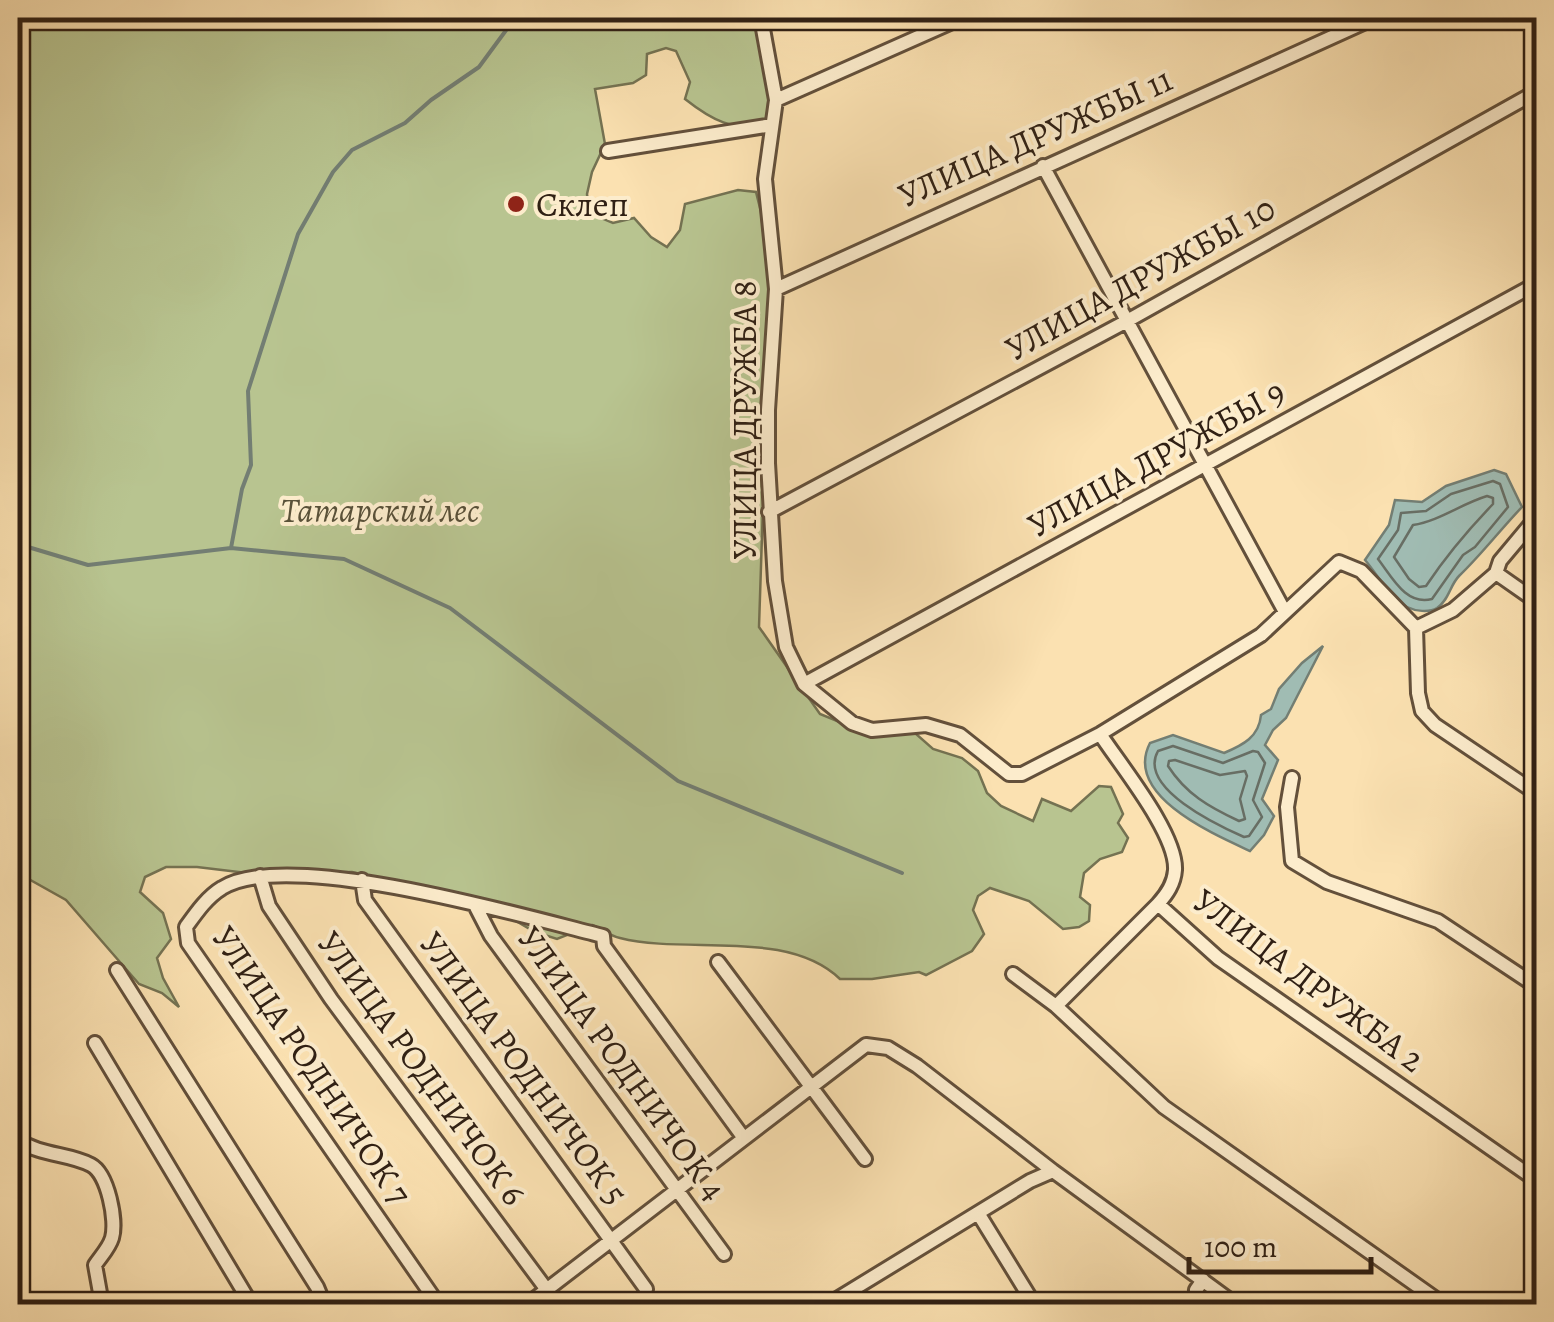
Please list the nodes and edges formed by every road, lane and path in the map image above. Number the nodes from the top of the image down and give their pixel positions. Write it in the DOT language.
graph roads {
  1 [pos="761,18"];
  2 [pos="961,18"];
  3 [pos="1374,18"];
  4 [pos="1536,92"];
  5 [pos="776,100"];
  6 [pos="772,125"];
  7 [pos="608,150"];
  8 [pos="1043,166"];
  9 [pos="1536,284"];
  10 [pos="776,289"];
  11 [pos="1127,321"];
  12 [pos="1205,465"];
  13 [pos="769,512"];
  14 [pos="1536,518"];
  15 [pos="1496,573"];
  16 [pos="1536,601"];
  17 [pos="1285,612"];
  18 [pos="1416,628"];
  19 [pos="804,684"];
  20 [pos="1100,734"];
  21 [pos="1292,778"];
  22 [pos="1536,793"];
  23 [pos="260,876"];
  24 [pos="362,880"];
  25 [pos="1158,904"];
  26 [pos="475,905"];
  27 [pos="718,962"];
  28 [pos="116,970"];
  29 [pos="1013,974"];
  30 [pos="1536,986"];
  31 [pos="1056,1006"];
  32 [pos="95,1043"];
  33 [pos="812,1086"];
  34 [pos="744,1137"];
  35 [pos="18,1140"];
  36 [pos="865,1159"];
  37 [pos="1053,1171"];
  38 [pos="1536,1180"];
  39 [pos="678,1188"];
  40 [pos="978,1213"];
  41 [pos="612,1240"];
  42 [pos="724,1254"];
  43 [pos="1203,1280"];
  44 [pos="646,1289"];
  45 [pos="547,1290"];
  46 [pos="846,1300"];
  47 [pos="102,1304"];
  48 [pos="251,1304"];
  49 [pos="324,1304"];
  50 [pos="438,1304"];
  51 [pos="528,1304"];
  52 [pos="829,1304"];
  53 [pos="1034,1304"];
  54 [pos="1204,1304"];
  55 [pos="1236,1304"];
  56 [pos="1443,1304"];
  1 -- 5 [label="street, УЛИЦА ДРУЖБА 8"];
  2 -- 5 [label="street"];
  3 -- 8 [label="street, УЛИЦА ДРУЖБЫ 11"];
  4 -- 11 [label="street, УЛИЦА ДРУЖБЫ 10"];
  5 -- 6 [label="street, УЛИЦА ДРУЖБА 8"];
  6 -- 7 [label="street"];
  6 -- 10 [label="street, УЛИЦА ДРУЖБА 8"];
  8 -- 10 [label="street, УЛИЦА ДРУЖБЫ 11"];
  8 -- 11 [label="street"];
  9 -- 12 [label="street, УЛИЦА ДРУЖБЫ 9"];
  10 -- 13 [label="street, УЛИЦА ДРУЖБА 8"];
  11 -- 12 [label="street"];
  11 -- 13 [label="street, УЛИЦА ДРУЖБЫ 10"];
  12 -- 17 [label="street"];
  12 -- 19 [label="street, УЛИЦА ДРУЖБЫ 9"];
  13 -- 19 [label="street, УЛИЦА ДРУЖБА 8"];
  14 -- 15 [label="street"];
  15 -- 16 [label="street"];
  15 -- 18 [label="street"];
  17 -- 18 [label="street, УЛИЦА ДРУЖБА 8"];
  17 -- 20 [label="street, УЛИЦА ДРУЖБА 8"];
  18 -- 22 [label="street"];
  19 -- 20 [label="street, УЛИЦА ДРУЖБА 8"];
  20 -- 25 [label="street, УЛИЦА ДРУЖБА 2"];
  21 -- 30 [label="street"];
  23 -- 24 [label="street, УЛИЦА РОДНИЧОК 7"];
  23 -- 45 [label="street, УЛИЦА РОДНИЧОК 6"];
  23 -- 50 [label="street, УЛИЦА РОДНИЧОК 7"];
  24 -- 26 [label="street, УЛИЦА РОДНИЧОК 7"];
  24 -- 41 [label="street, УЛИЦА РОДНИЧОК 5"];
  25 -- 31 [label="street"];
  25 -- 38 [label="street, УЛИЦА ДРУЖБА 2"];
  26 -- 34 [label="street, УЛИЦА РОДНИЧОК 7"];
  26 -- 39 [label="street, УЛИЦА РОДНИЧОК 4"];
  27 -- 33 [label="street"];
  28 -- 49 [label="street"];
  29 -- 31 [label="street"];
  31 -- 56 [label="street"];
  32 -- 48 [label="street"];
  33 -- 34 [label="street"];
  33 -- 36 [label="street"];
  33 -- 37 [label="street"];
  34 -- 39 [label="street"];
  35 -- 47 [label="street"];
  37 -- 40 [label="street"];
  37 -- 43 [label="street"];
  39 -- 41 [label="street"];
  39 -- 42 [label="street, УЛИЦА РОДНИЧОК 4"];
  40 -- 46 [label="street"];
  40 -- 53 [label="street"];
  41 -- 44 [label="street, УЛИЦА РОДНИЧОК 5"];
  41 -- 45 [label="street"];
  43 -- 54 [label="street"];
  43 -- 55 [label="street"];
  45 -- 51 [label="street"];
  46 -- 52 [label="street"];
}
